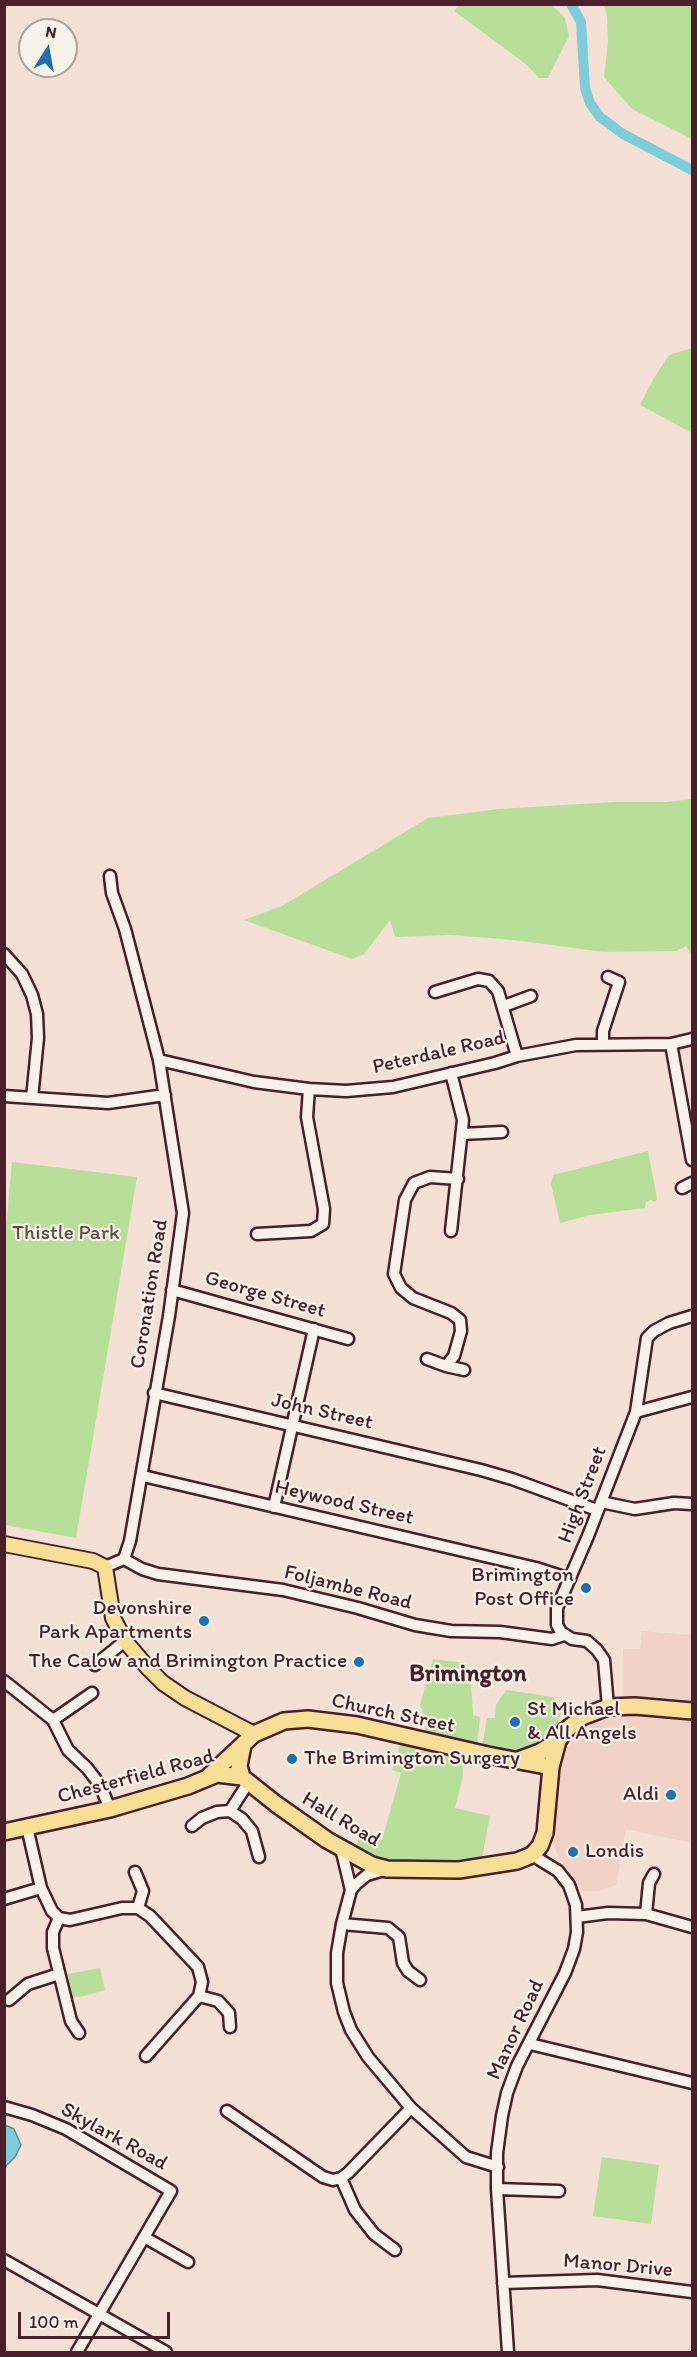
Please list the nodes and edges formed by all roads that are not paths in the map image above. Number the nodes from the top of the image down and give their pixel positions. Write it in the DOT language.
graph roads {
  1 [pos="110,876"];
  2 [pos="4,954"];
  3 [pos="608,977"];
  4 [pos="435,992"];
  5 [pos="531,996"];
  6 [pos="504,1006"];
  7 [pos="693,1039"];
  8 [pos="603,1044"];
  9 [pos="671,1044"];
  10 [pos="517,1056"];
  11 [pos="159,1060"];
  12 [pos="451,1073"];
  13 [pos="309,1089"];
  14 [pos="165,1095"];
  15 [pos="4,1096"];
  16 [pos="32,1098"];
  17 [pos="502,1132"];
  18 [pos="462,1134"];
  19 [pos="693,1160"];
  20 [pos="458,1179"];
  21 [pos="693,1183"];
  22 [pos="682,1188"];
  23 [pos="451,1231"];
  24 [pos="257,1234"];
  25 [pos="172,1290"];
  26 [pos="693,1316"];
  27 [pos="314,1329"];
  28 [pos="348,1339"];
  29 [pos="427,1359"];
  30 [pos="446,1366"];
  31 [pos="464,1370"];
  32 [pos="154,1393"];
  33 [pos="693,1397"];
  34 [pos="636,1412"];
  35 [pos="293,1425"];
  36 [pos="143,1476"];
  37 [pos="693,1504"];
  38 [pos="599,1506"];
  39 [pos="274,1507"];
  40 [pos="4,1544"];
  41 [pos="124,1558"];
  42 [pos="105,1567"];
  43 [pos="570,1579"];
  44 [pos="564,1635"];
  45 [pos="125,1641"];
  46 [pos="95,1665"];
  47 [pos="4,1681"];
  48 [pos="92,1694"];
  49 [pos="608,1707"];
  50 [pos="693,1711"];
  51 [pos="53,1720"];
  52 [pos="249,1739"];
  53 [pos="558,1741"];
  54 [pos="516,1761"];
  55 [pos="551,1767"];
  56 [pos="208,1777"];
  57 [pos="245,1780"];
  58 [pos="110,1809"];
  59 [pos="230,1811"];
  60 [pos="192,1826"];
  61 [pos="27,1827"];
  62 [pos="4,1832"];
  63 [pos="341,1848"];
  64 [pos="532,1855"];
  65 [pos="259,1857"];
  66 [pos="387,1869"];
  67 [pos="135,1872"];
  68 [pos="654,1874"];
  69 [pos="41,1888"];
  70 [pos="351,1890"];
  71 [pos="4,1899"];
  72 [pos="138,1908"];
  73 [pos="646,1914"];
  74 [pos="577,1917"];
  75 [pos="59,1918"];
  76 [pos="342,1924"];
  77 [pos="693,1927"];
  78 [pos="59,1974"];
  79 [pos="420,1980"];
  80 [pos="200,1996"];
  81 [pos="9,2000"];
  82 [pos="230,2027"];
  83 [pos="79,2033"];
  84 [pos="530,2044"];
  85 [pos="146,2056"];
  86 [pos="693,2083"];
  87 [pos="4,2107"];
  88 [pos="411,2109"];
  89 [pos="227,2111"];
  90 [pos="498,2167"];
  91 [pos="341,2178"];
  92 [pos="497,2189"];
  93 [pos="559,2191"];
  94 [pos="144,2237"];
  95 [pos="395,2250"];
  96 [pos="4,2260"];
  97 [pos="188,2262"];
  98 [pos="503,2283"];
  99 [pos="693,2292"];
  100 [pos="99,2314"];
  101 [pos="76,2352"];
  102 [pos="166,2352"];
  103 [pos="508,2352"];
  1 -- 11 [label="street, Coronation Road"];
  2 -- 16 [label="street"];
  3 -- 8 [label="street"];
  4 -- 6 [label="street"];
  5 -- 6 [label="street"];
  6 -- 10 [label="street"];
  7 -- 9 [label="street, Peterdale Road"];
  8 -- 9 [label="street, Peterdale Road"];
  8 -- 10 [label="street, Peterdale Road"];
  9 -- 19 [label="street"];
  10 -- 12 [label="street, Peterdale Road"];
  11 -- 13 [label="street, Peterdale Road"];
  11 -- 14 [label="street, Coronation Road"];
  12 -- 13 [label="street, Peterdale Road"];
  12 -- 18 [label="street"];
  13 -- 24 [label="street"];
  14 -- 16 [label="street"];
  14 -- 25 [label="street, Coronation Road"];
  15 -- 16 [label="street"];
  17 -- 18 [label="street"];
  18 -- 20 [label="street"];
  20 -- 23 [label="street"];
  20 -- 30 [label="street"];
  21 -- 22 [label="street"];
  25 -- 27 [label="street, George Street"];
  25 -- 32 [label="street, Coronation Road"];
  26 -- 34 [label="street, High Street"];
  27 -- 28 [label="street, George Street"];
  27 -- 35 [label="street"];
  29 -- 30 [label="street"];
  30 -- 31 [label="street"];
  32 -- 35 [label="street, John Street"];
  32 -- 36 [label="street, Coronation Road"];
  33 -- 34 [label="street"];
  34 -- 38 [label="street, High Street"];
  35 -- 38 [label="street, John Street"];
  35 -- 39 [label="street"];
  36 -- 39 [label="street, Heywood Street"];
  36 -- 41 [label="street, Coronation Road"];
  37 -- 38 [label="street"];
  38 -- 43 [label="street, High Street"];
  39 -- 43 [label="street, Heywood Street"];
  40 -- 42 [label="main road"];
  41 -- 42 [label="street"];
  41 -- 44 [label="street, Foljambe Road"];
  42 -- 45 [label="main road"];
  43 -- 44 [label="street, High Street"];
  44 -- 49 [label="street"];
  45 -- 46 [label="street"];
  45 -- 52 [label="main road"];
  47 -- 51 [label="street"];
  48 -- 51 [label="street"];
  49 -- 50 [label="highway"];
  49 -- 53 [label="highway"];
  51 -- 58 [label="street"];
  52 -- 54 [label="highway, Church Street"];
  52 -- 56 [label="highway, Church Street"];
  52 -- 57 [label="highway"];
  53 -- 54 [label="highway"];
  53 -- 55 [label="highway"];
  54 -- 55 [label="highway, Church Street"];
  55 -- 64 [label="highway"];
  56 -- 57 [label="highway, Chesterfield Road"];
  56 -- 58 [label="highway, Chesterfield Road"];
  57 -- 59 [label="street"];
  57 -- 63 [label="highway, Hall Road"];
  58 -- 61 [label="highway, Chesterfield Road"];
  59 -- 60 [label="street"];
  59 -- 65 [label="street"];
  61 -- 62 [label="highway, Chesterfield Road"];
  61 -- 69 [label="street"];
  63 -- 66 [label="highway, Hall Road"];
  63 -- 70 [label="street"];
  64 -- 66 [label="highway, Hall Road"];
  64 -- 74 [label="street, Manor Road"];
  66 -- 70 [label="street"];
  67 -- 72 [label="street"];
  68 -- 73 [label="street"];
  69 -- 71 [label="street"];
  69 -- 75 [label="street"];
  70 -- 76 [label="street"];
  72 -- 75 [label="street"];
  72 -- 80 [label="street"];
  73 -- 74 [label="street"];
  73 -- 77 [label="street"];
  74 -- 84 [label="street, Manor Road"];
  75 -- 78 [label="street"];
  76 -- 79 [label="street"];
  76 -- 88 [label="street"];
  78 -- 81 [label="street"];
  78 -- 83 [label="street"];
  80 -- 82 [label="street"];
  80 -- 85 [label="street"];
  84 -- 86 [label="street"];
  84 -- 90 [label="street, Manor Road"];
  87 -- 94 [label="street, Skylark Road"];
  88 -- 90 [label="street"];
  88 -- 91 [label="street"];
  89 -- 91 [label="street"];
  90 -- 92 [label="street, Manor Road"];
  91 -- 95 [label="street"];
  92 -- 93 [label="street"];
  92 -- 98 [label="street, Manor Road"];
  94 -- 97 [label="street"];
  94 -- 100 [label="street, Skylark Road"];
  96 -- 100 [label="street"];
  98 -- 99 [label="street, Manor Drive"];
  98 -- 103 [label="street, Manor Road"];
  100 -- 101 [label="street, Skylark Road"];
  100 -- 102 [label="street"];
}
